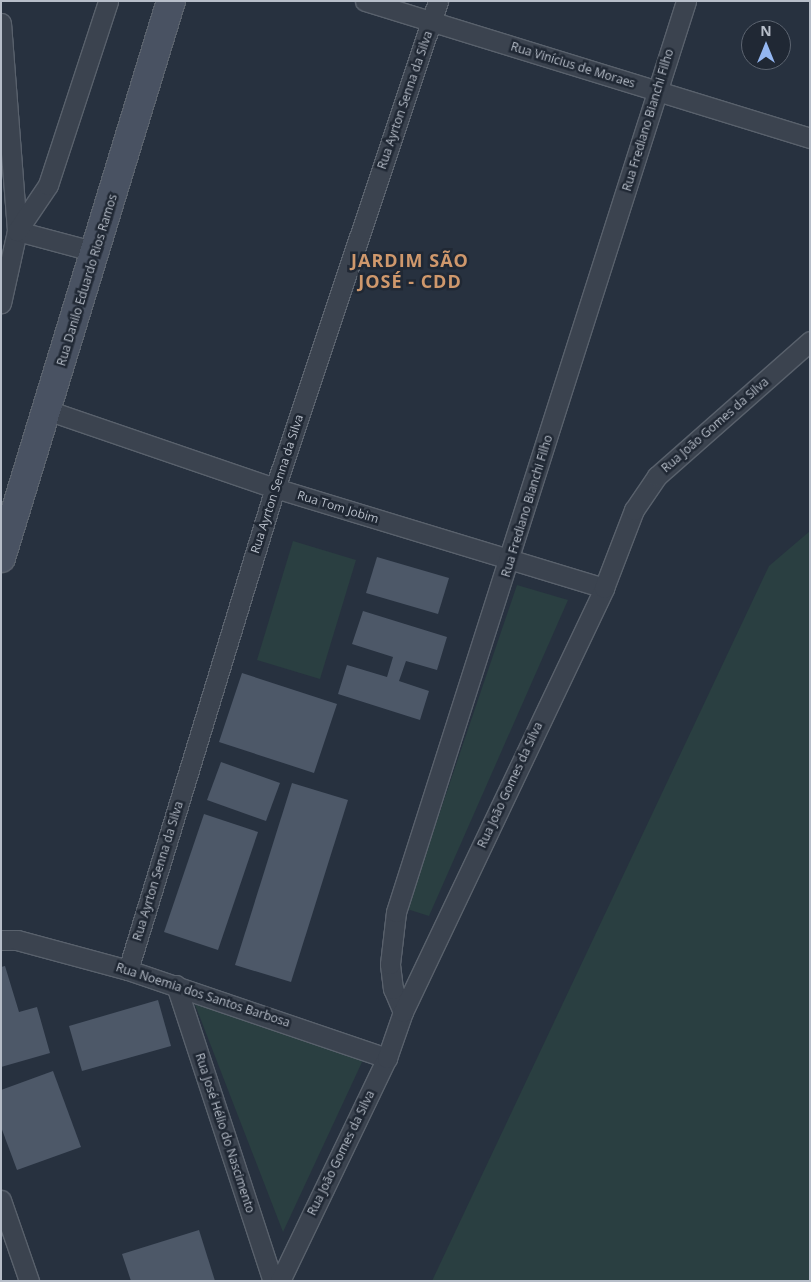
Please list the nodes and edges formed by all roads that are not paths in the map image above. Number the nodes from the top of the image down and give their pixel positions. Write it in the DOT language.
graph roads {
  1 [pos="108,1"];
  2 [pos="171,1"];
  3 [pos="365,1"];
  4 [pos="438,1"];
  5 [pos="686,1"];
  6 [pos="1,23"];
  7 [pos="431,23"];
  8 [pos="658,90"];
  9 [pos="810,138"];
  10 [pos="17,231"];
  11 [pos="96,252"];
  12 [pos="1,303"];
  13 [pos="810,341"];
  14 [pos="47,410"];
  15 [pos="275,488"];
  16 [pos="1,558"];
  17 [pos="511,558"];
  18 [pos="604,588"];
  19 [pos="6,936"];
  20 [pos="128,970"];
  21 [pos="176,985"];
  22 [pos="403,1012"];
  23 [pos="388,1058"];
  24 [pos="1,1200"];
  25 [pos="29,1281"];
  26 [pos="273,1281"];
  27 [pos="280,1281"];
  1 -- 10 [label="street"];
  2 -- 11 [label="street, Rua Danilo Eduardo Rios Ramos"];
  3 -- 7 [label="street, Rua Vinícius de Moraes"];
  4 -- 7 [label="street, Rua Ayrton Senna da Silva"];
  5 -- 8 [label="street, Rua Frediano Bianchi Filho"];
  6 -- 10 [label="street"];
  7 -- 8 [label="street, Rua Vinícius de Moraes"];
  7 -- 15 [label="street, Rua Ayrton Senna da Silva"];
  8 -- 9 [label="street, Rua Vinícius de Moraes"];
  8 -- 17 [label="street, Rua Frediano Bianchi Filho"];
  10 -- 11 [label="street"];
  10 -- 12 [label="street"];
  11 -- 14 [label="street, Rua Danilo Eduardo Rios Ramos"];
  13 -- 18 [label="street, Rua João Gomes da Silva"];
  14 -- 15 [label="street, Rua Tom Jobim"];
  14 -- 16 [label="street, Rua Danilo Eduardo Rios Ramos"];
  15 -- 17 [label="street, Rua Tom Jobim"];
  15 -- 20 [label="street, Rua Ayrton Senna da Silva"];
  17 -- 18 [label="street, Rua Tom Jobim"];
  17 -- 22 [label="street, Rua Frediano Bianchi Filho"];
  18 -- 22 [label="street, Rua João Gomes da Silva"];
  19 -- 20 [label="street, Rua Noemia dos Santos Barbosa"];
  20 -- 21 [label="street, Rua Noemia dos Santos Barbosa"];
  21 -- 23 [label="street, Rua Noemia dos Santos Barbosa"];
  21 -- 26 [label="street, Rua José Hélio do Nascimento"];
  22 -- 23 [label="street, Rua João Gomes da Silva"];
  23 -- 27 [label="street, Rua João Gomes da Silva"];
  24 -- 25 [label="street"];
}
